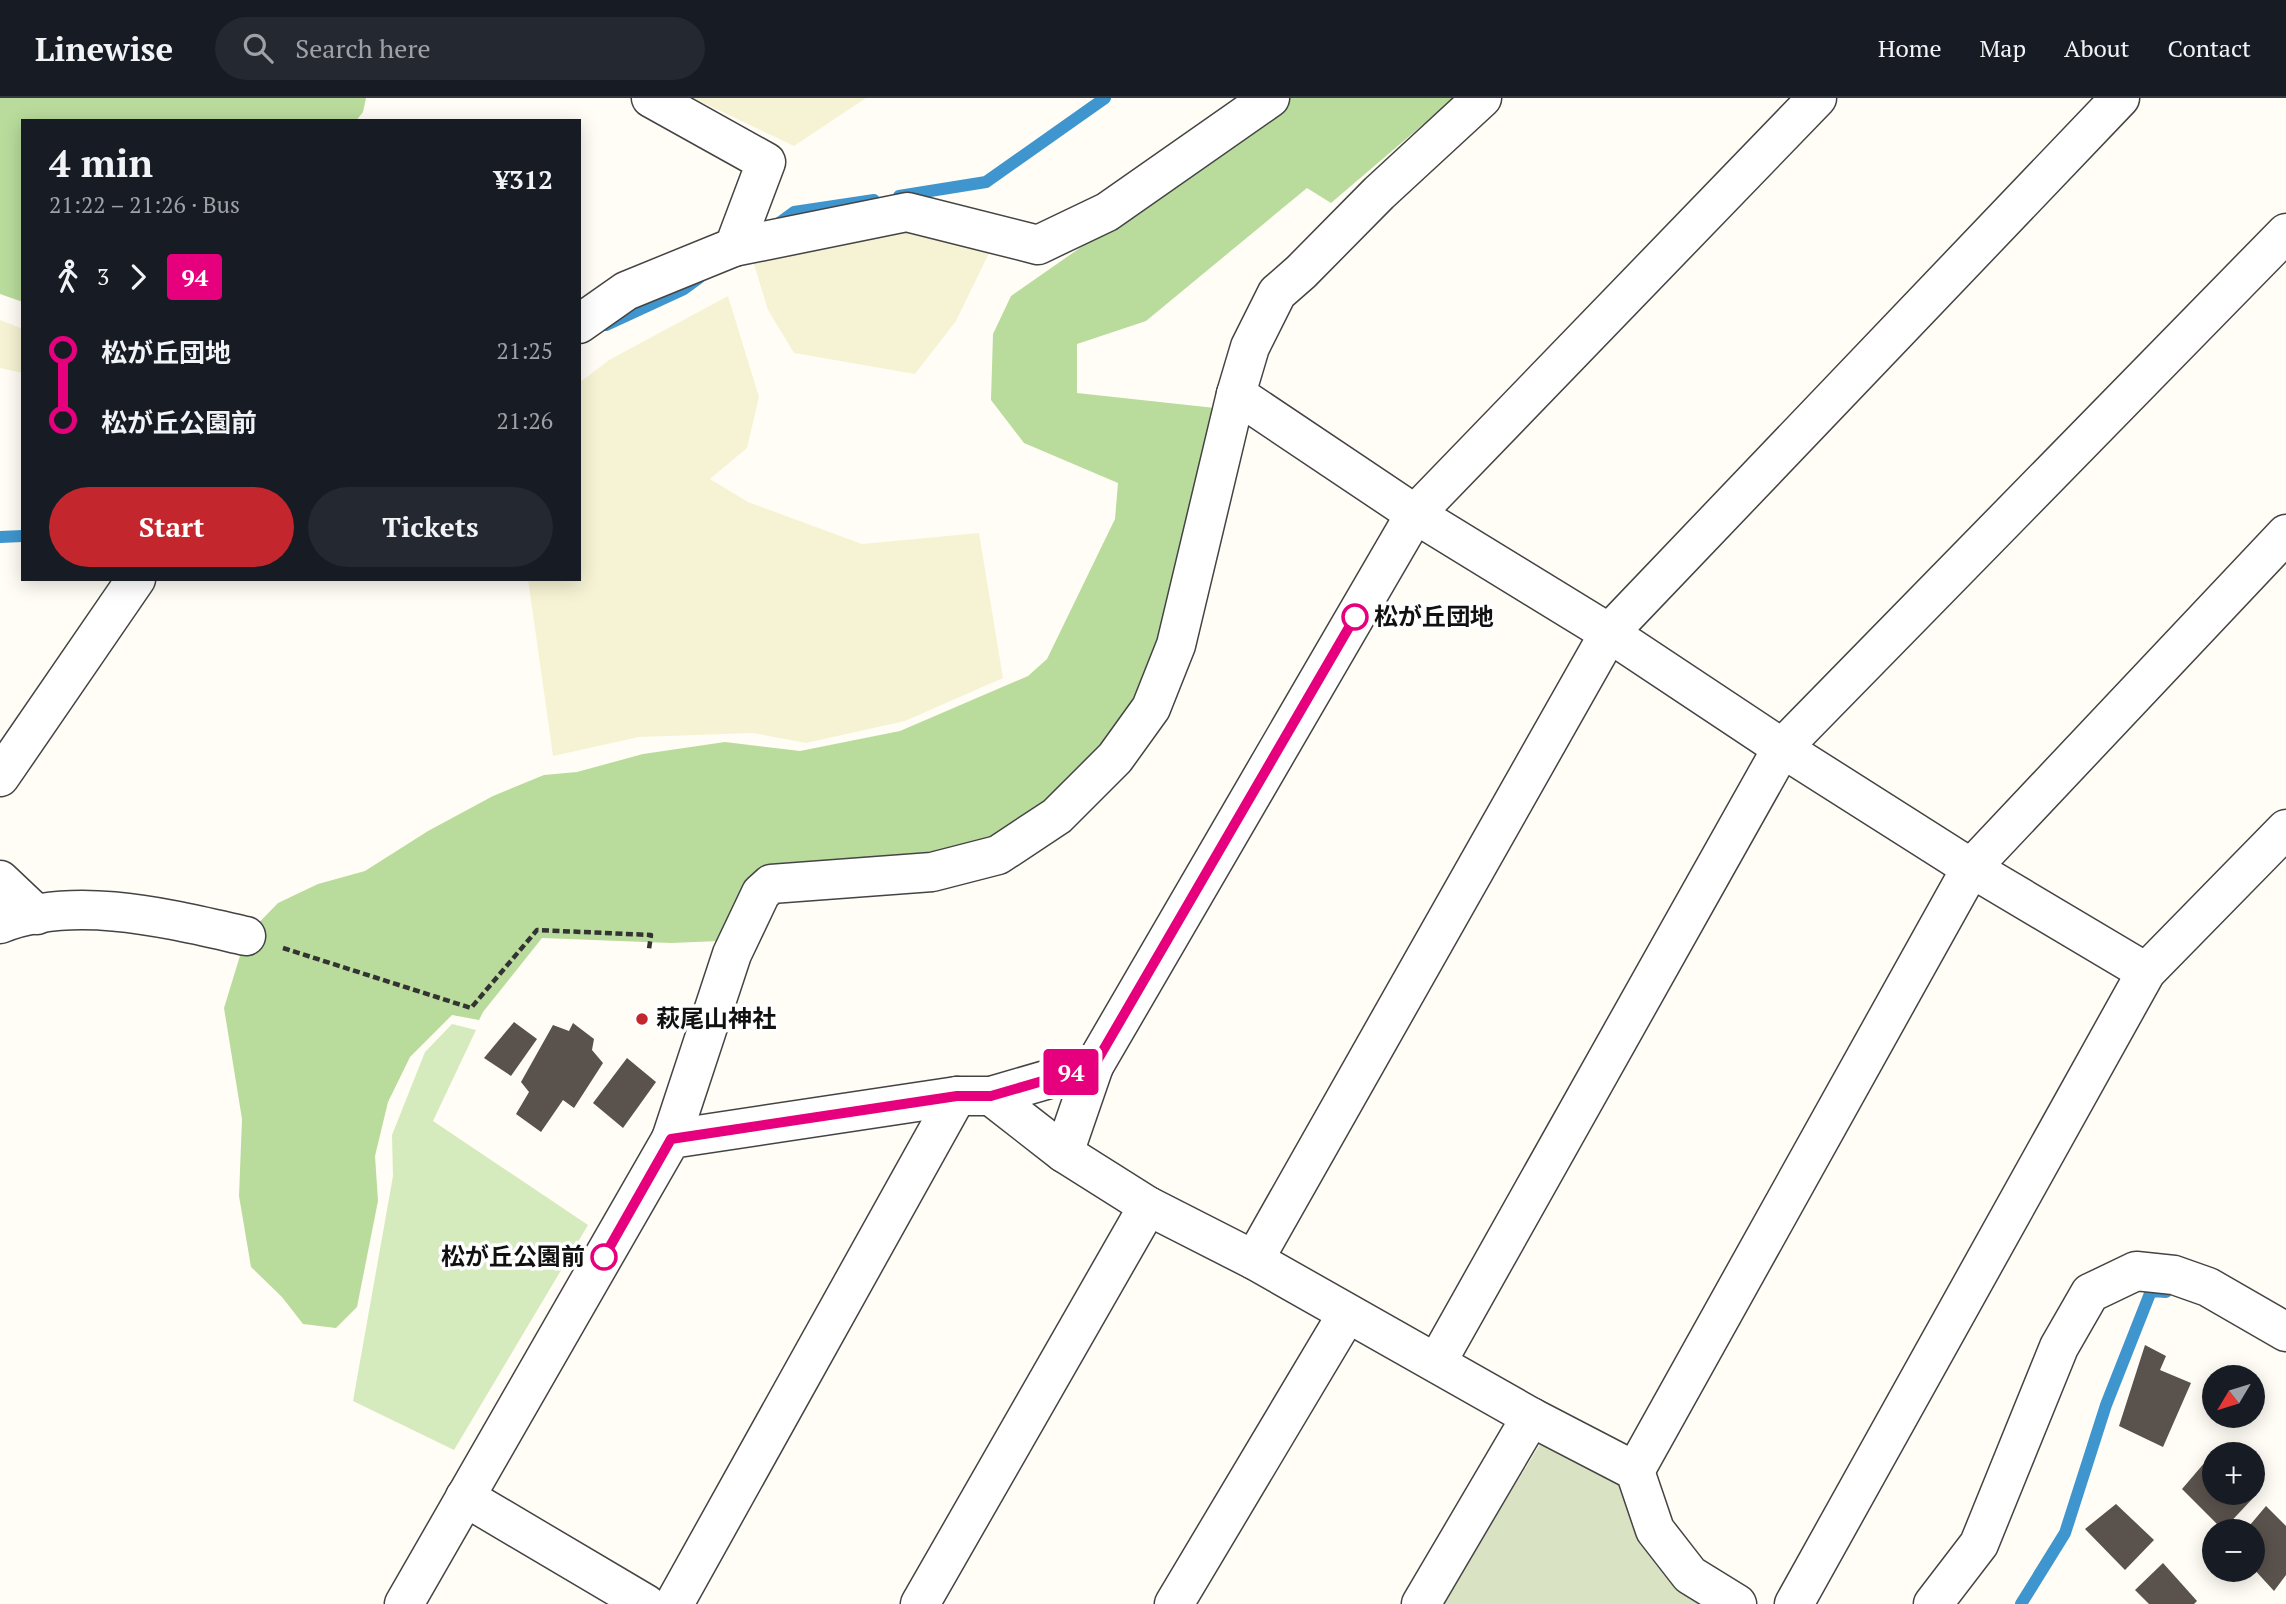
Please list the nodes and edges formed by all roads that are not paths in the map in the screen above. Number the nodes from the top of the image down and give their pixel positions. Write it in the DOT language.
graph roads {
  1 [pos="651,98"];
  2 [pos="1270,98"];
  3 [pos="1482,98"];
  4 [pos="1817,98"];
  5 [pos="2120,98"];
  6 [pos="2286,233"];
  7 [pos="734,247"];
  8 [pos="581,323"];
  9 [pos="1236,394"];
  10 [pos="1415,514"];
  11 [pos="2286,534"];
  12 [pos="135,581"];
  13 [pos="1609,633"];
  14 [pos="1783,748"];
  15 [pos="0,777"];
  16 [pos="2286,829"];
  17 [pos="1970,868"];
  18 [pos="0,880"];
  19 [pos="37,915"];
  20 [pos="0,924"];
  21 [pos="246,936"];
  22 [pos="2147,972"];
  23 [pos="1094,1066"];
  24 [pos="974,1096"];
  25 [pos="671,1139"];
  26 [pos="1064,1153"];
  27 [pos="1148,1206"];
  28 [pos="1254,1260"];
  29 [pos="1347,1314"];
  30 [pos="2286,1332"];
  31 [pos="1437,1362"];
  32 [pos="1531,1417"];
  33 [pos="1635,1471"];
  34 [pos="465,1497"];
  35 [pos="404,1604"];
  36 [pos="646,1604"];
  37 [pos="674,1604"];
  38 [pos="920,1604"];
  39 [pos="1174,1604"];
  40 [pos="1421,1604"];
  41 [pos="1737,1604"];
  42 [pos="1794,1604"];
  43 [pos="1933,1604"];
  1 -- 7 [label="street"];
  2 -- 7 [label="street"];
  3 -- 9 [label="street"];
  4 -- 10 [label="street"];
  5 -- 13 [label="street"];
  6 -- 14 [label="street"];
  7 -- 8 [label="street"];
  9 -- 10 [label="street"];
  9 -- 25 [label="street"];
  10 -- 13 [label="street"];
  10 -- 23 [label="street"];
  11 -- 17 [label="street"];
  12 -- 15 [label="street"];
  13 -- 14 [label="street"];
  13 -- 28 [label="street"];
  14 -- 17 [label="street"];
  14 -- 31 [label="street"];
  16 -- 22 [label="street"];
  17 -- 22 [label="street"];
  17 -- 33 [label="street"];
  18 -- 19 [label="street"];
  19 -- 20 [label="street"];
  19 -- 21 [label="street"];
  22 -- 42 [label="street"];
  23 -- 24 [label="street"];
  23 -- 26 [label="street"];
  24 -- 25 [label="street"];
  24 -- 26 [label="street"];
  24 -- 37 [label="street"];
  25 -- 34 [label="street"];
  26 -- 27 [label="street"];
  27 -- 28 [label="street"];
  27 -- 38 [label="street"];
  28 -- 29 [label="street"];
  29 -- 31 [label="street"];
  29 -- 39 [label="street"];
  30 -- 43 [label="street"];
  31 -- 32 [label="street"];
  32 -- 33 [label="street"];
  32 -- 40 [label="street"];
  33 -- 41 [label="street"];
  34 -- 35 [label="street"];
  34 -- 36 [label="street"];
}
